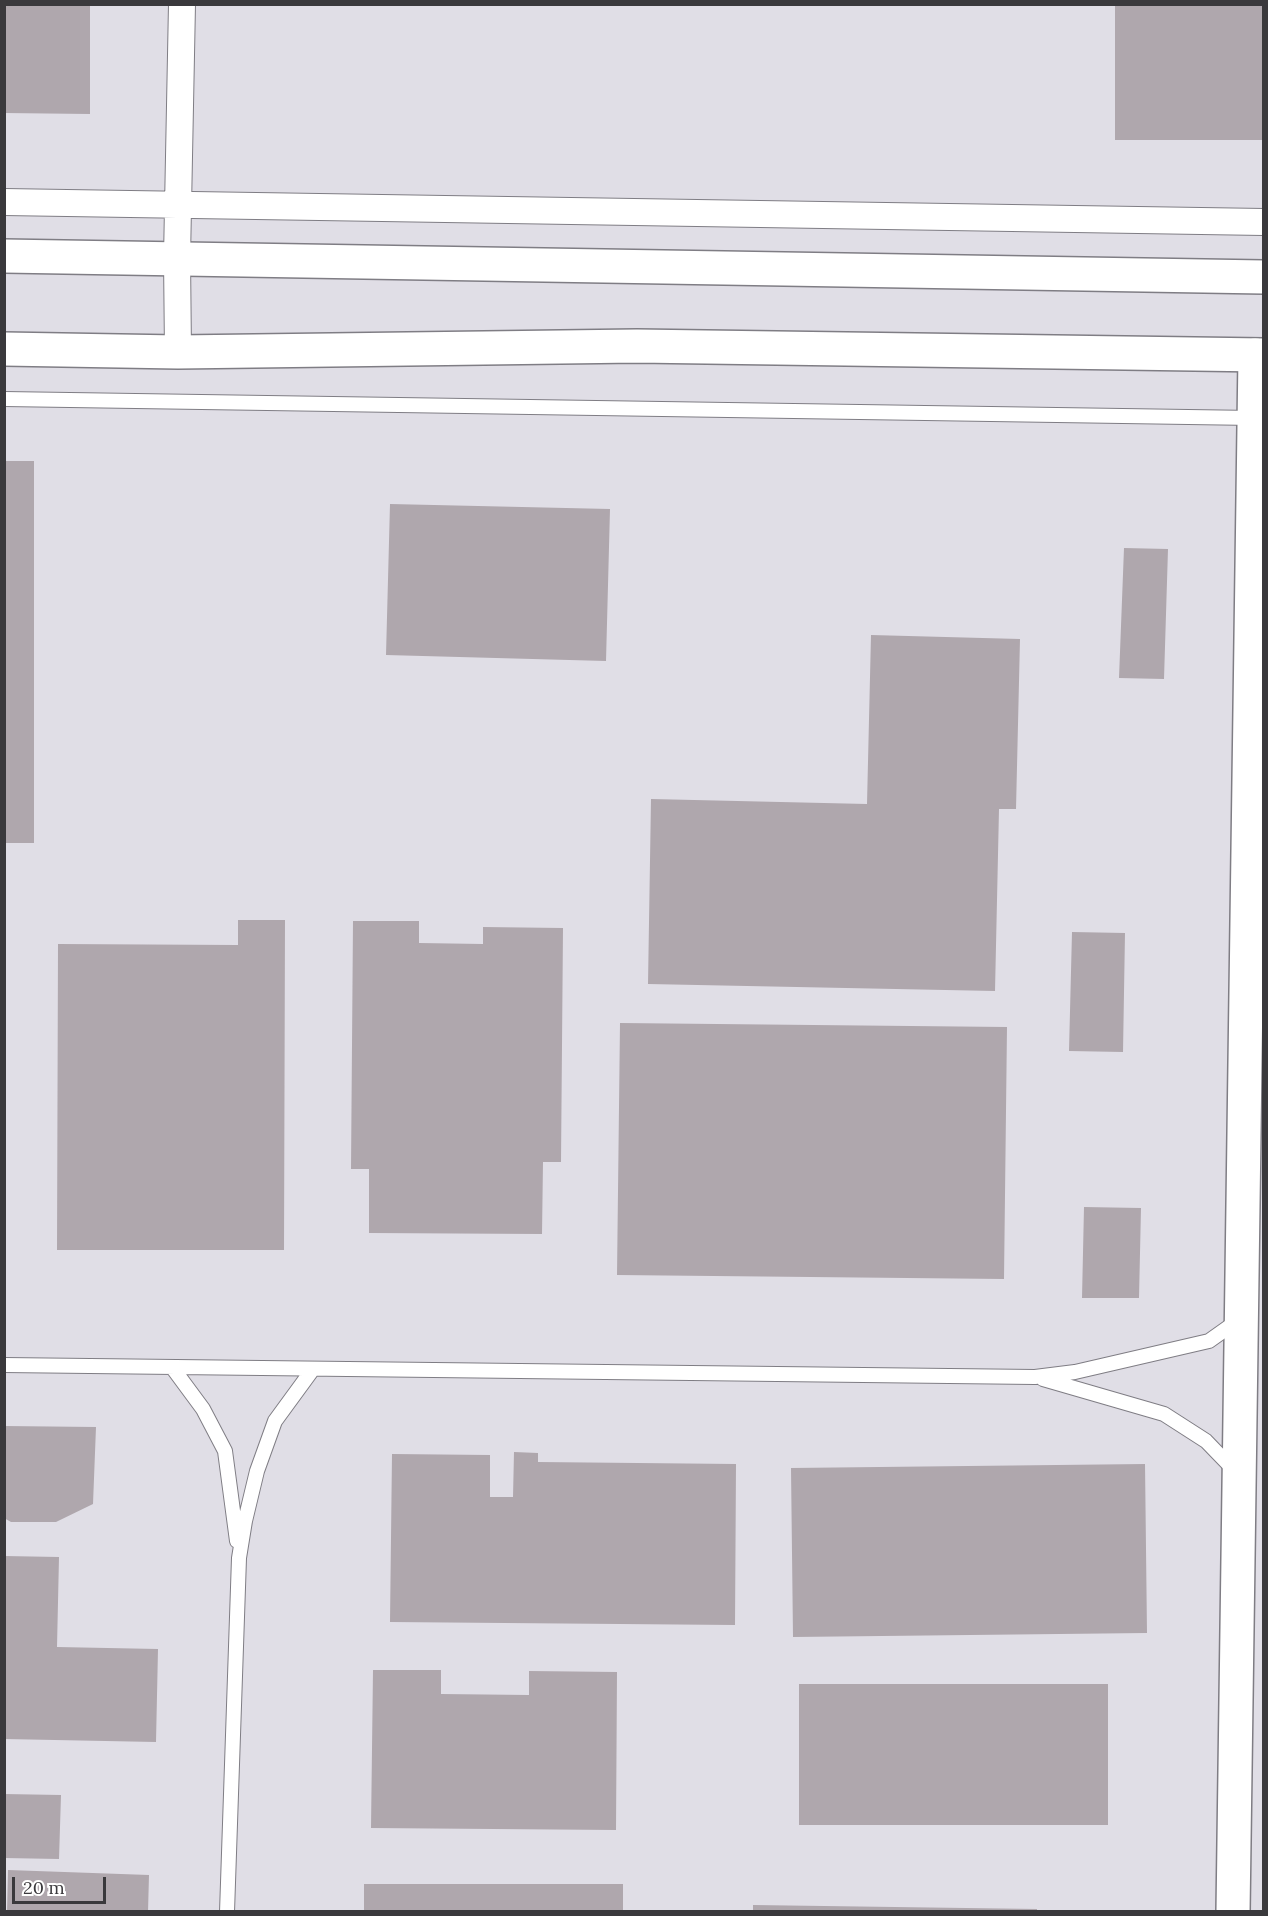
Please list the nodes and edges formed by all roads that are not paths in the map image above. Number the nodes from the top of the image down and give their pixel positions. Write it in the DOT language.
graph roads {
  1 [pos="182,4"];
  2 [pos="4,202"];
  3 [pos="178,206"];
  4 [pos="1263,222"];
  5 [pos="4,256"];
  6 [pos="177,258"];
  7 [pos="1263,277"];
  8 [pos="4,349"];
  9 [pos="178,352"];
  10 [pos="1259,355"];
  11 [pos="4,399"];
  12 [pos="1254,418"];
  13 [pos="1241,1318"];
  14 [pos="4,1365"];
  15 [pos="172,1367"];
  16 [pos="313,1369"];
  17 [pos="1035,1377"];
  18 [pos="1239,1475"];
  19 [pos="239,1558"];
  20 [pos="227,1911"];
  21 [pos="1233,1911"];
  1 -- 3 [label="street"];
  2 -- 3 [label="street"];
  3 -- 4 [label="street"];
  3 -- 6 [label="street"];
  5 -- 6 [label="main road"];
  6 -- 7 [label="main road"];
  6 -- 9 [label="street"];
  8 -- 9 [label="main road"];
  9 -- 10 [label="main road"];
  10 -- 12 [label="main road"];
  11 -- 12 [label="lane"];
  12 -- 13 [label="main road"];
  13 -- 17 [label="lane"];
  13 -- 18 [label="main road"];
  14 -- 15 [label="lane"];
  15 -- 16 [label="lane"];
  15 -- 19 [label="lane"];
  16 -- 17 [label="lane"];
  16 -- 19 [label="lane"];
  17 -- 18 [label="lane"];
  18 -- 21 [label="main road"];
  19 -- 20 [label="lane"];
}
